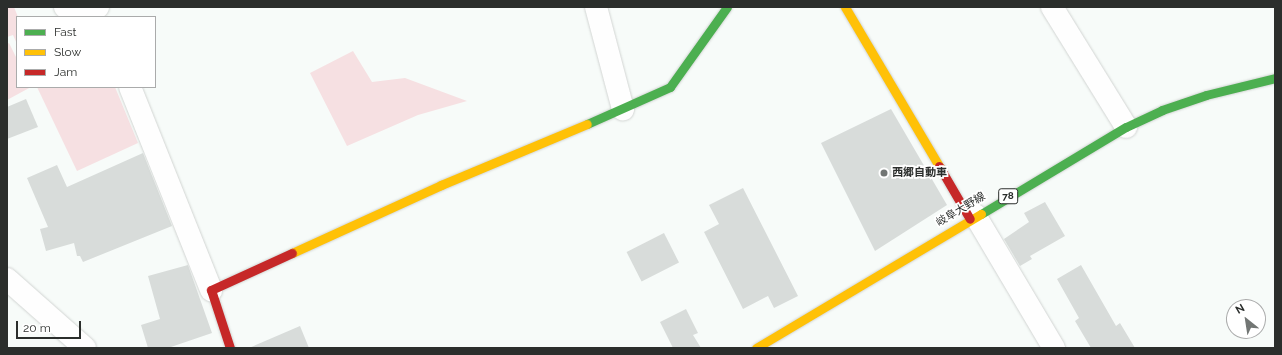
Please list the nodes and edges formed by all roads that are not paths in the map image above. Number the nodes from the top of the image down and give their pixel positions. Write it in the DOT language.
graph roads {
  1 [pos="65,7"];
  2 [pos="98,7"];
  3 [pos="596,7"];
  4 [pos="727,7"];
  5 [pos="846,7"];
  6 [pos="1052,7"];
  7 [pos="1275,78"];
  8 [pos="130,88"];
  9 [pos="623,109"];
  10 [pos="1126,127"];
  11 [pos="973,217"];
  12 [pos="7,279"];
  13 [pos="211,290"];
  14 [pos="767,345"];
  15 [pos="85,348"];
  16 [pos="230,348"];
  17 [pos="1054,348"];
  1 -- 2 [label="street"];
  3 -- 9 [label="street"];
  4 -- 9 [label="street"];
  5 -- 11 [label="street"];
  6 -- 10 [label="street"];
  7 -- 10 [label="street, 岐阜大野線 / 78"];
  8 -- 13 [label="street"];
  9 -- 13 [label="street"];
  10 -- 11 [label="street, 岐阜大野線 / 78"];
  11 -- 14 [label="street, 岐阜大野線 / 78"];
  11 -- 17 [label="street"];
  12 -- 15 [label="street"];
  13 -- 16 [label="street"];
}
